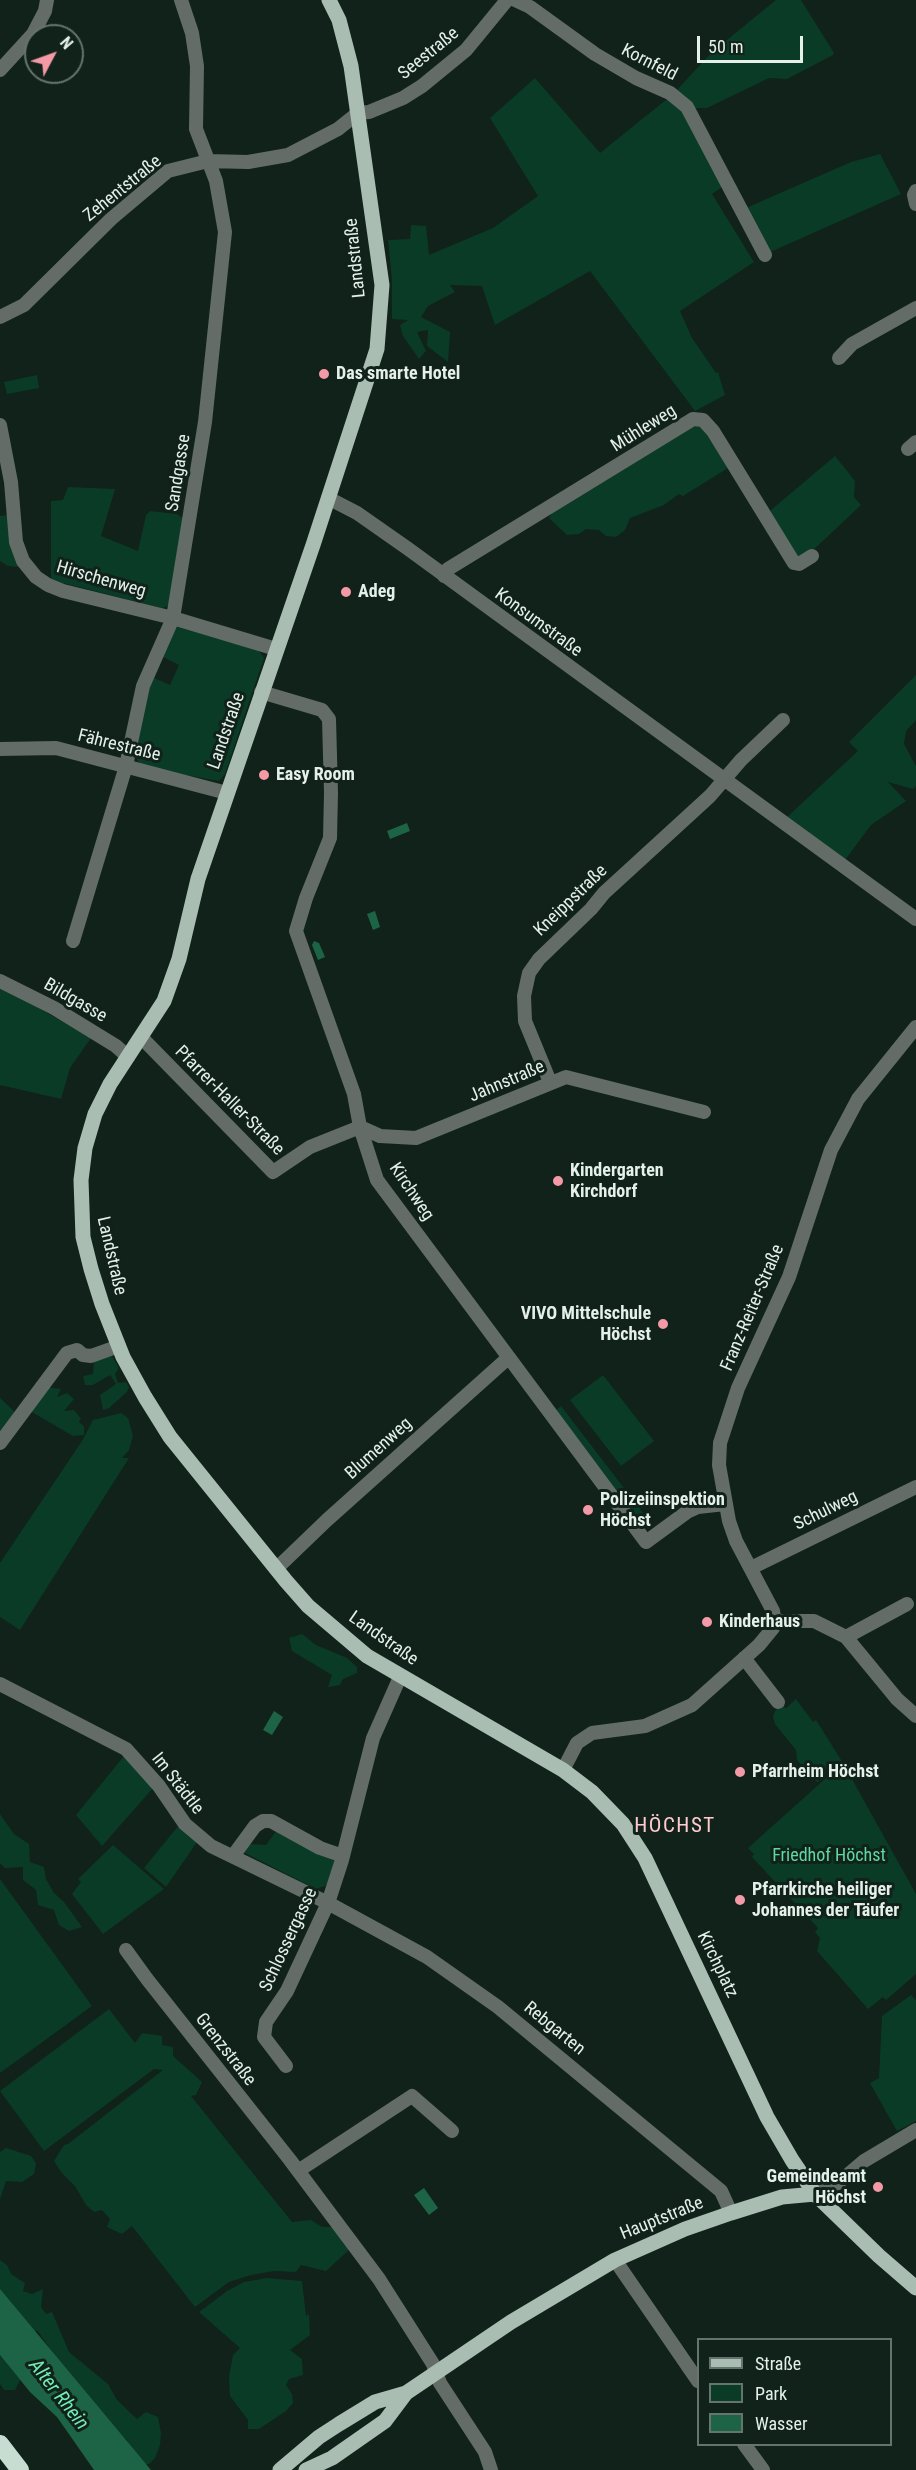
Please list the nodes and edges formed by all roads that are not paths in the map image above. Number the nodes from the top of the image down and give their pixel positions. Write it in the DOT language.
graph roads {
  1 [pos="47,0"];
  2 [pos="181,0"];
  3 [pos="329,0"];
  4 [pos="507,0"];
  5 [pos="514,0"];
  6 [pos="0,70"];
  7 [pos="358,113"];
  8 [pos="208,161"];
  9 [pos="916,191"];
  10 [pos="916,204"];
  11 [pos="765,255"];
  12 [pos="916,308"];
  13 [pos="0,317"];
  14 [pos="839,358"];
  15 [pos="0,425"];
  16 [pos="328,498"];
  17 [pos="812,556"];
  18 [pos="444,576"];
  19 [pos="173,618"];
  20 [pos="276,649"];
  21 [pos="261,692"];
  22 [pos="783,720"];
  23 [pos="0,749"];
  24 [pos="126,766"];
  25 [pos="725,778"];
  26 [pos="227,793"];
  27 [pos="916,919"];
  28 [pos="73,941"];
  29 [pos="0,981"];
  30 [pos="916,1027"];
  31 [pos="142,1038"];
  32 [pos="128,1057"];
  33 [pos="549,1082"];
  34 [pos="704,1112"];
  35 [pos="360,1127"];
  36 [pos="118,1346"];
  37 [pos="508,1358"];
  38 [pos="0,1443"];
  39 [pos="916,1487"];
  40 [pos="725,1504"];
  41 [pos="751,1568"];
  42 [pos="276,1569"];
  43 [pos="907,1604"];
  44 [pos="775,1621"];
  45 [pos="846,1637"];
  46 [pos="744,1658"];
  47 [pos="400,1677"];
  48 [pos="0,1684"];
  49 [pos="778,1702"];
  50 [pos="916,1716"];
  51 [pos="563,1770"];
  52 [pos="233,1856"];
  53 [pos="343,1856"];
  54 [pos="328,1903"];
  55 [pos="126,1950"];
  56 [pos="286,2066"];
  57 [pos="916,2130"];
  58 [pos="452,2131"];
  59 [pos="298,2171"];
  60 [pos="815,2193"];
  61 [pos="731,2213"];
  62 [pos="615,2260"];
  63 [pos="916,2288"];
  64 [pos="437,2372"];
  65 [pos="697,2378"];
  66 [pos="406,2393"];
  67 [pos="0,2444"];
  68 [pos="745,2446"];
  69 [pos="485,2452"];
  70 [pos="20,2470"];
  71 [pos="280,2470"];
  72 [pos="306,2470"];
  73 [pos="491,2470"];
  74 [pos="501,2470"];
  75 [pos="763,2470"];
  1 -- 6 [label="street"];
  2 -- 8 [label="street, Sandgasse"];
  3 -- 7 [label="main road, Landstraße"];
  4 -- 7 [label="street, Seestraße"];
  5 -- 11 [label="street, Kornfeld"];
  7 -- 8 [label="street, Zehentstraße"];
  7 -- 16 [label="main road, Landstraße"];
  8 -- 13 [label="street, Zehentstraße"];
  8 -- 19 [label="street, Sandgasse"];
  9 -- 10 [label="street"];
  12 -- 14 [label="street"];
  15 -- 19 [label="street, Hirschenweg"];
  16 -- 18 [label="street, Konsumstraße"];
  16 -- 20 [label="main road, Landstraße"];
  17 -- 18 [label="street, Mühleweg"];
  18 -- 25 [label="street, Konsumstraße"];
  19 -- 20 [label="street, Hirschenweg"];
  19 -- 24 [label="street, Sandgasse"];
  20 -- 21 [label="main road, Landstraße"];
  21 -- 26 [label="main road, Landstraße"];
  21 -- 35 [label="street, Kirchweg"];
  22 -- 25 [label="street"];
  23 -- 24 [label="street, Fährestraße"];
  24 -- 26 [label="street, Fährestraße"];
  24 -- 28 [label="street, Sandgasse"];
  25 -- 27 [label="street, Konsumstraße"];
  25 -- 33 [label="street, Kneippstraße"];
  26 -- 31 [label="main road, Landstraße"];
  29 -- 32 [label="street, Bildgasse"];
  30 -- 40 [label="street, Franz-Reiter-Straße"];
  31 -- 32 [label="main road, Landstraße"];
  31 -- 35 [label="street, Pfarrer-Haller-Straße"];
  32 -- 36 [label="main road, Landstraße"];
  33 -- 34 [label="street, Jahnstraße"];
  33 -- 35 [label="street, Jahnstraße"];
  35 -- 37 [label="street, Kirchweg"];
  36 -- 38 [label="street"];
  36 -- 42 [label="main road, Landstraße"];
  37 -- 40 [label="street, Kirchweg"];
  37 -- 42 [label="street, Blumenweg"];
  39 -- 41 [label="street, Schulweg"];
  40 -- 41 [label="street, Franz-Reiter-Straße"];
  41 -- 44 [label="street, Franz-Reiter-Straße"];
  42 -- 47 [label="main road, Landstraße"];
  43 -- 45 [label="street"];
  44 -- 45 [label="street"];
  44 -- 46 [label="street"];
  45 -- 50 [label="street"];
  46 -- 49 [label="street"];
  46 -- 51 [label="street"];
  47 -- 51 [label="main road, Landstraße"];
  47 -- 53 [label="street, Schlossergasse"];
  48 -- 52 [label="street, Im Städtle"];
  51 -- 60 [label="main road, Kirchplatz"];
  52 -- 53 [label="street"];
  52 -- 54 [label="street, Im Städtle"];
  53 -- 54 [label="street, Schlossergasse"];
  54 -- 56 [label="street, Schlossergasse"];
  54 -- 61 [label="street, Rebgarten"];
  55 -- 59 [label="street, Grenzstraße"];
  57 -- 60 [label="street"];
  58 -- 59 [label="street"];
  59 -- 64 [label="street, Grenzstraße"];
  60 -- 61 [label="main road, Hauptstraße"];
  60 -- 63 [label="main road"];
  61 -- 62 [label="main road, Hauptstraße"];
  62 -- 64 [label="main road, Hauptstraße"];
  62 -- 65 [label="street"];
  64 -- 66 [label="main road, Hauptstraße"];
  64 -- 69 [label="street, Grenzstraße"];
  66 -- 71 [label="main road"];
  66 -- 72 [label="main road"];
  67 -- 70 [label="highway"];
  68 -- 75 [label="street"];
  69 -- 73 [label="street"];
  69 -- 74 [label="street"];
}
